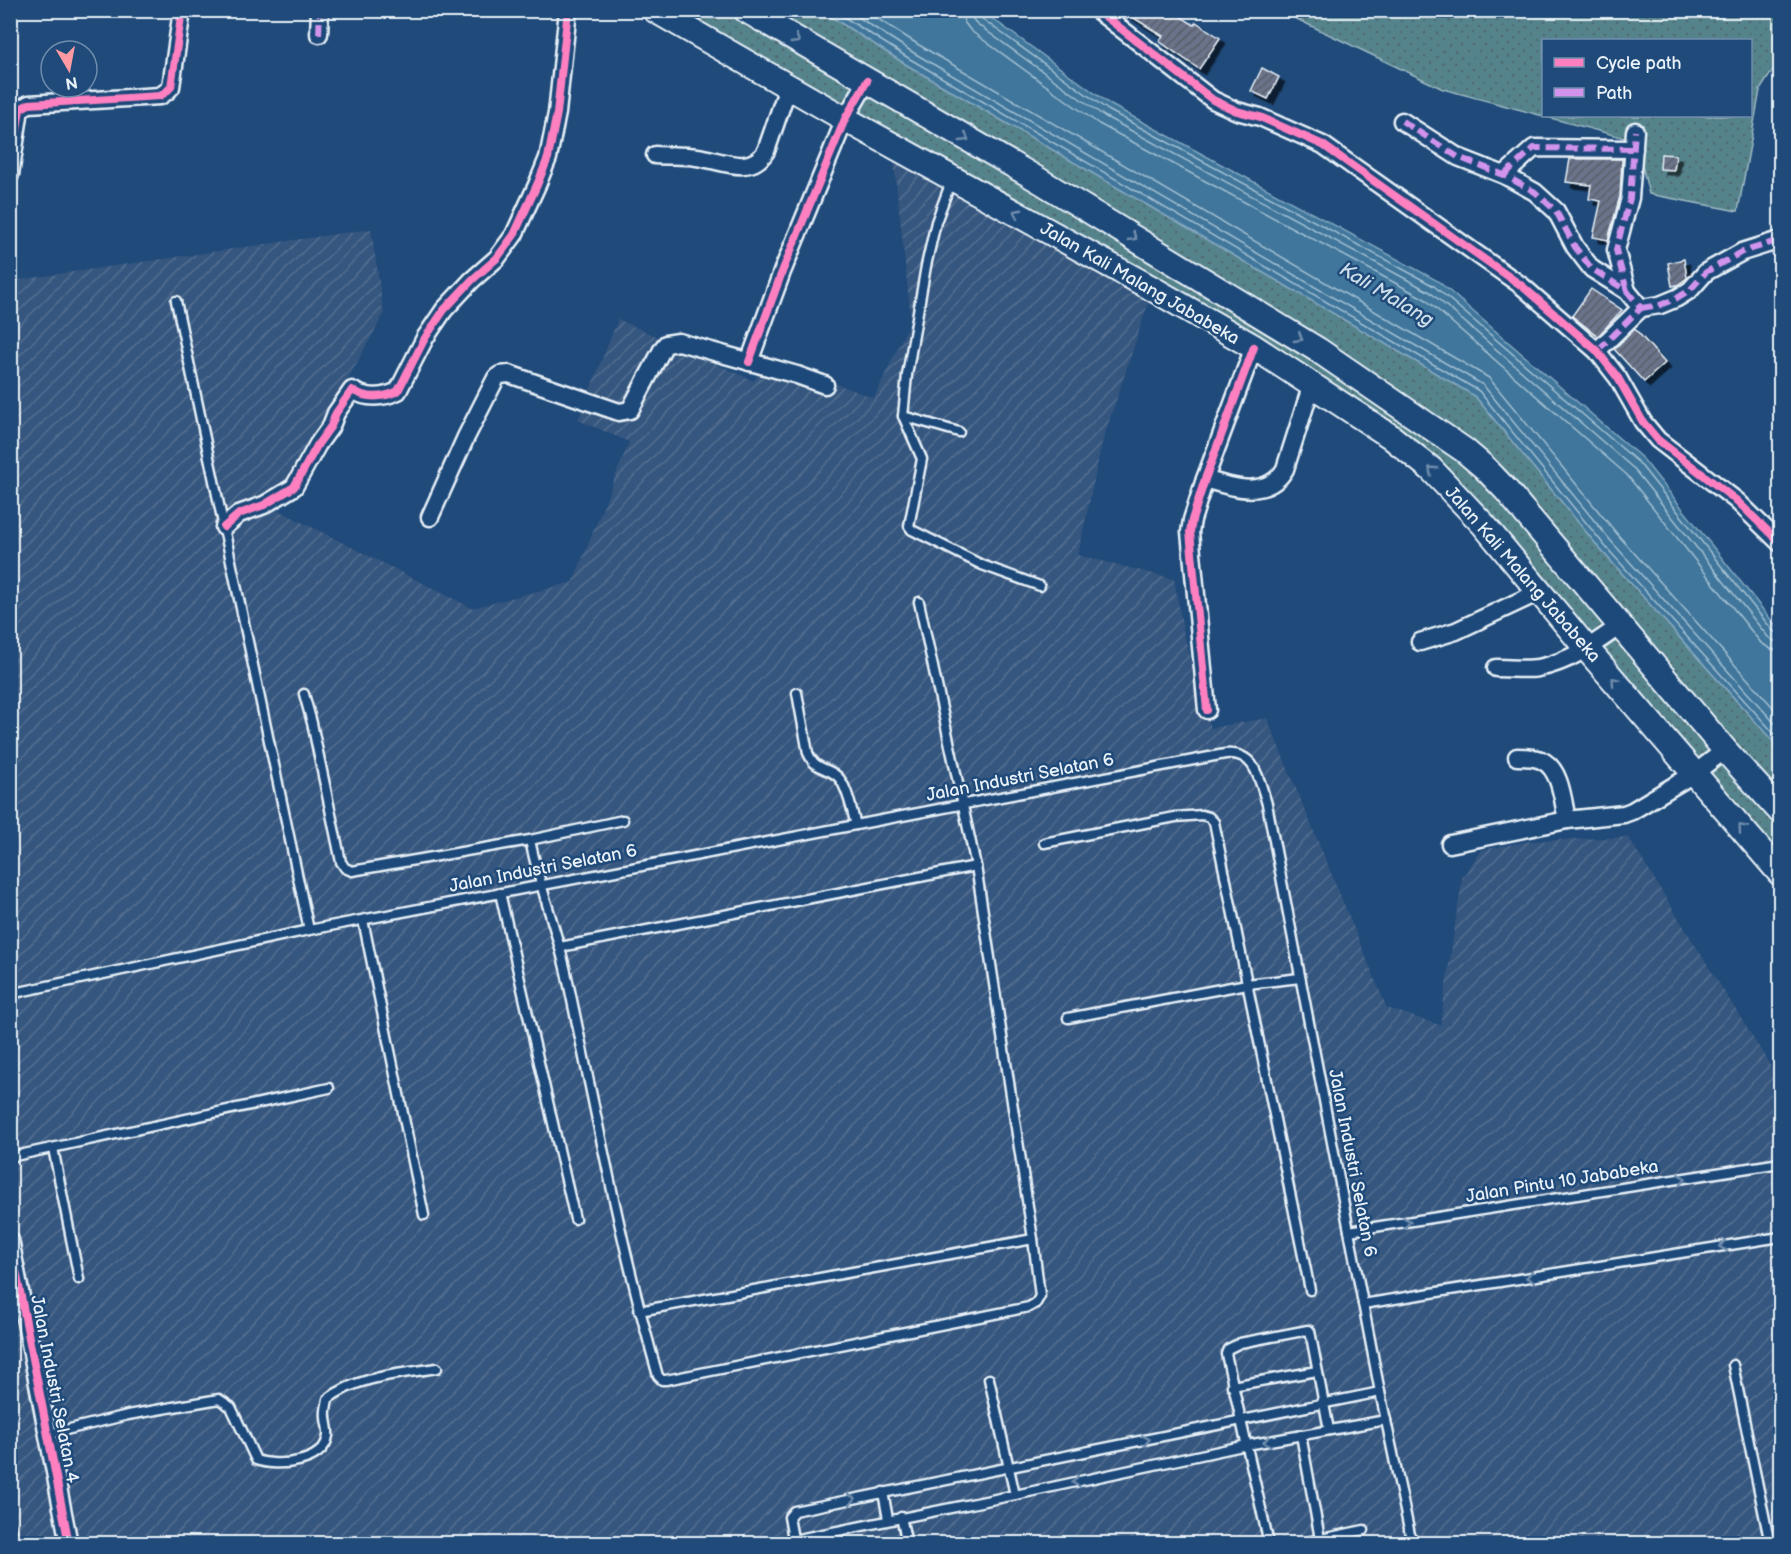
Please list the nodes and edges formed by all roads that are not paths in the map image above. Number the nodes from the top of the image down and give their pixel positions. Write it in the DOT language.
graph roads {
  1 [pos="182,10"];
  2 [pos="320,10"];
  3 [pos="568,10"];
  4 [pos="655,10"];
  5 [pos="746,10"];
  6 [pos="1105,12"];
  7 [pos="319,33"];
  8 [pos="867,81"];
  9 [pos="788,87"];
  10 [pos="845,119"];
  11 [pos="1402,121"];
  12 [pos="1635,131"];
  13 [pos="1634,149"];
  14 [pos="655,155"];
  15 [pos="10,175"];
  16 [pos="1504,175"];
  17 [pos="952,179"];
  18 [pos="1780,240"];
  19 [pos="1627,291"];
  20 [pos="176,301"];
  21 [pos="1641,308"];
  22 [pos="1254,347"];
  23 [pos="1597,351"];
  24 [pos="749,362"];
  25 [pos="1312,384"];
  26 [pos="825,385"];
  27 [pos="903,416"];
  28 [pos="959,432"];
  29 [pos="1205,478"];
  30 [pos="430,517"];
  31 [pos="224,527"];
  32 [pos="1780,543"];
  33 [pos="1040,586"];
  34 [pos="1539,592"];
  35 [pos="920,602"];
  36 [pos="1622,625"];
  37 [pos="1420,642"];
  38 [pos="1587,649"];
  39 [pos="1496,668"];
  40 [pos="797,693"];
  41 [pos="304,694"];
  42 [pos="1207,710"];
  43 [pos="1725,750"];
  44 [pos="1517,757"];
  45 [pos="1695,773"];
  46 [pos="964,804"];
  47 [pos="1780,811"];
  48 [pos="623,820"];
  49 [pos="1567,820"];
  50 [pos="856,825"];
  51 [pos="530,840"];
  52 [pos="1044,843"];
  53 [pos="1450,844"];
  54 [pos="975,866"];
  55 [pos="1780,873"];
  56 [pos="541,886"];
  57 [pos="500,894"];
  58 [pos="363,920"];
  59 [pos="309,930"];
  60 [pos="560,946"];
  61 [pos="1300,978"];
  62 [pos="1247,984"];
  63 [pos="10,994"];
  64 [pos="1068,1018"];
  65 [pos="329,1088"];
  66 [pos="53,1148"];
  67 [pos="10,1157"];
  68 [pos="1780,1163"];
  69 [pos="424,1215"];
  70 [pos="575,1219"];
  71 [pos="1349,1231"];
  72 [pos="1780,1237"];
  73 [pos="1033,1239"];
  74 [pos="10,1240"];
  75 [pos="79,1279"];
  76 [pos="1310,1290"];
  77 [pos="1363,1304"];
  78 [pos="639,1311"];
  79 [pos="1733,1365"];
  80 [pos="437,1368"];
  81 [pos="1317,1371"];
  82 [pos="989,1378"];
  83 [pos="1233,1386"];
  84 [pos="1380,1392"];
  85 [pos="1324,1404"];
  86 [pos="1241,1420"];
  87 [pos="1386,1420"];
  88 [pos="1329,1430"];
  89 [pos="49,1434"];
  90 [pos="1301,1435"];
  91 [pos="1247,1445"];
  92 [pos="1008,1468"];
  93 [pos="883,1492"];
  94 [pos="1015,1496"];
  95 [pos="901,1517"];
  96 [pos="888,1520"];
  97 [pos="10,1524"];
  98 [pos="1365,1530"];
  99 [pos="1320,1539"];
  100 [pos="794,1542"];
  101 [pos="15,1544"];
  102 [pos="69,1544"];
  103 [pos="907,1544"];
  104 [pos="1269,1544"];
  105 [pos="1298,1544"];
  106 [pos="1412,1544"];
  107 [pos="1770,1544"];
  1 -- 15 [label="street"];
  2 -- 7 [label="street"];
  3 -- 31 [label="street"];
  4 -- 9 [label="main road, Jalan Kali Malang Jababeka"];
  5 -- 8 [label="main road, Jalan Kali Malang Jababeka, one-way"];
  6 -- 23 [label="street"];
  8 -- 10 [label="street"];
  8 -- 36 [label="main road, Jalan Kali Malang Jababeka, one-way"];
  9 -- 10 [label="main road, Jalan Kali Malang Jababeka"];
  9 -- 14 [label="street"];
  10 -- 17 [label="main road, Jalan Kali Malang Jababeka"];
  10 -- 24 [label="street"];
  11 -- 16 [label="street"];
  12 -- 13 [label="street"];
  13 -- 16 [label="street"];
  13 -- 19 [label="street"];
  16 -- 19 [label="street"];
  22 -- 17 [label="main road, Jalan Kali Malang Jababeka, one-way"];
  17 -- 27 [label="lane"];
  18 -- 21 [label="street"];
  19 -- 21 [label="street"];
  20 -- 31 [label="lane"];
  21 -- 23 [label="street"];
  22 -- 25 [label="main road, Jalan Kali Malang Jababeka"];
  22 -- 29 [label="street"];
  23 -- 32 [label="street"];
  24 -- 26 [label="street"];
  24 -- 30 [label="street"];
  25 -- 29 [label="street"];
  34 -- 25 [label="main road, Jalan Kali Malang Jababeka, one-way"];
  27 -- 28 [label="lane"];
  27 -- 33 [label="lane"];
  29 -- 42 [label="street"];
  31 -- 59 [label="lane"];
  34 -- 37 [label="street"];
  34 -- 38 [label="main road, Jalan Kali Malang Jababeka"];
  35 -- 46 [label="lane"];
  36 -- 38 [label="street"];
  36 -- 43 [label="main road, Jalan Kali Malang Jababeka"];
  38 -- 39 [label="street"];
  45 -- 38 [label="main road, Jalan Kali Malang Jababeka, one-way"];
  40 -- 50 [label="lane"];
  41 -- 51 [label="lane"];
  43 -- 45 [label="street"];
  43 -- 47 [label="main road, Jalan Kali Malang Jababeka"];
  44 -- 49 [label="street"];
  45 -- 49 [label="street"];
  55 -- 45 [label="main road, Jalan Kali Malang Jababeka, one-way"];
  46 -- 50 [label="lane, Jalan Industri Selatan 6"];
  46 -- 54 [label="lane"];
  46 -- 61 [label="lane, Jalan Industri Selatan 6"];
  48 -- 51 [label="lane"];
  49 -- 53 [label="street"];
  50 -- 56 [label="lane, Jalan Industri Selatan 6"];
  51 -- 56 [label="lane"];
  52 -- 62 [label="lane"];
  54 -- 60 [label="lane"];
  54 -- 73 [label="lane"];
  56 -- 57 [label="lane, Jalan Industri Selatan 6"];
  56 -- 60 [label="lane"];
  57 -- 58 [label="lane, Jalan Industri Selatan 6"];
  57 -- 70 [label="lane"];
  58 -- 59 [label="lane, Jalan Industri Selatan 6"];
  58 -- 69 [label="lane"];
  59 -- 63 [label="lane, Jalan Industri Selatan 6"];
  60 -- 78 [label="lane"];
  61 -- 62 [label="lane"];
  61 -- 71 [label="lane, Jalan Industri Selatan 6"];
  62 -- 64 [label="lane"];
  62 -- 76 [label="lane"];
  65 -- 66 [label="lane"];
  66 -- 67 [label="lane"];
  66 -- 75 [label="lane"];
  71 -- 68 [label="lane, Jalan Pintu 10 Jababeka, one-way"];
  71 -- 77 [label="lane, Jalan Industri Selatan 6"];
  72 -- 77 [label="lane, one-way"];
  73 -- 78 [label="lane"];
  73 -- 78 [label="lane"];
  74 -- 89 [label="street, Jalan Industri Selatan 4"];
  77 -- 84 [label="lane, Jalan Industri Selatan 6"];
  79 -- 107 [label="lane"];
  80 -- 89 [label="lane"];
  81 -- 83 [label="lane"];
  81 -- 83 [label="lane"];
  81 -- 85 [label="lane"];
  82 -- 92 [label="lane"];
  83 -- 86 [label="lane"];
  84 -- 85 [label="lane"];
  84 -- 87 [label="lane, Jalan Industri Selatan 6"];
  85 -- 86 [label="lane"];
  85 -- 88 [label="lane"];
  86 -- 91 [label="lane"];
  92 -- 86 [label="lane, one-way"];
  87 -- 88 [label="lane"];
  87 -- 106 [label="lane, Jalan Industri Selatan 6"];
  88 -- 90 [label="lane"];
  89 -- 102 [label="street, Jalan Industri Selatan 4"];
  90 -- 91 [label="lane, one-way"];
  90 -- 99 [label="lane"];
  91 -- 94 [label="lane, one-way"];
  91 -- 104 [label="lane"];
  92 -- 93 [label="lane"];
  92 -- 94 [label="lane"];
  93 -- 96 [label="lane"];
  100 -- 93 [label="lane, one-way"];
  94 -- 95 [label="lane"];
  95 -- 96 [label="lane"];
  95 -- 103 [label="lane"];
  96 -- 100 [label="lane"];
  97 -- 101 [label="lane"];
  98 -- 99 [label="lane"];
  99 -- 105 [label="lane"];
}
